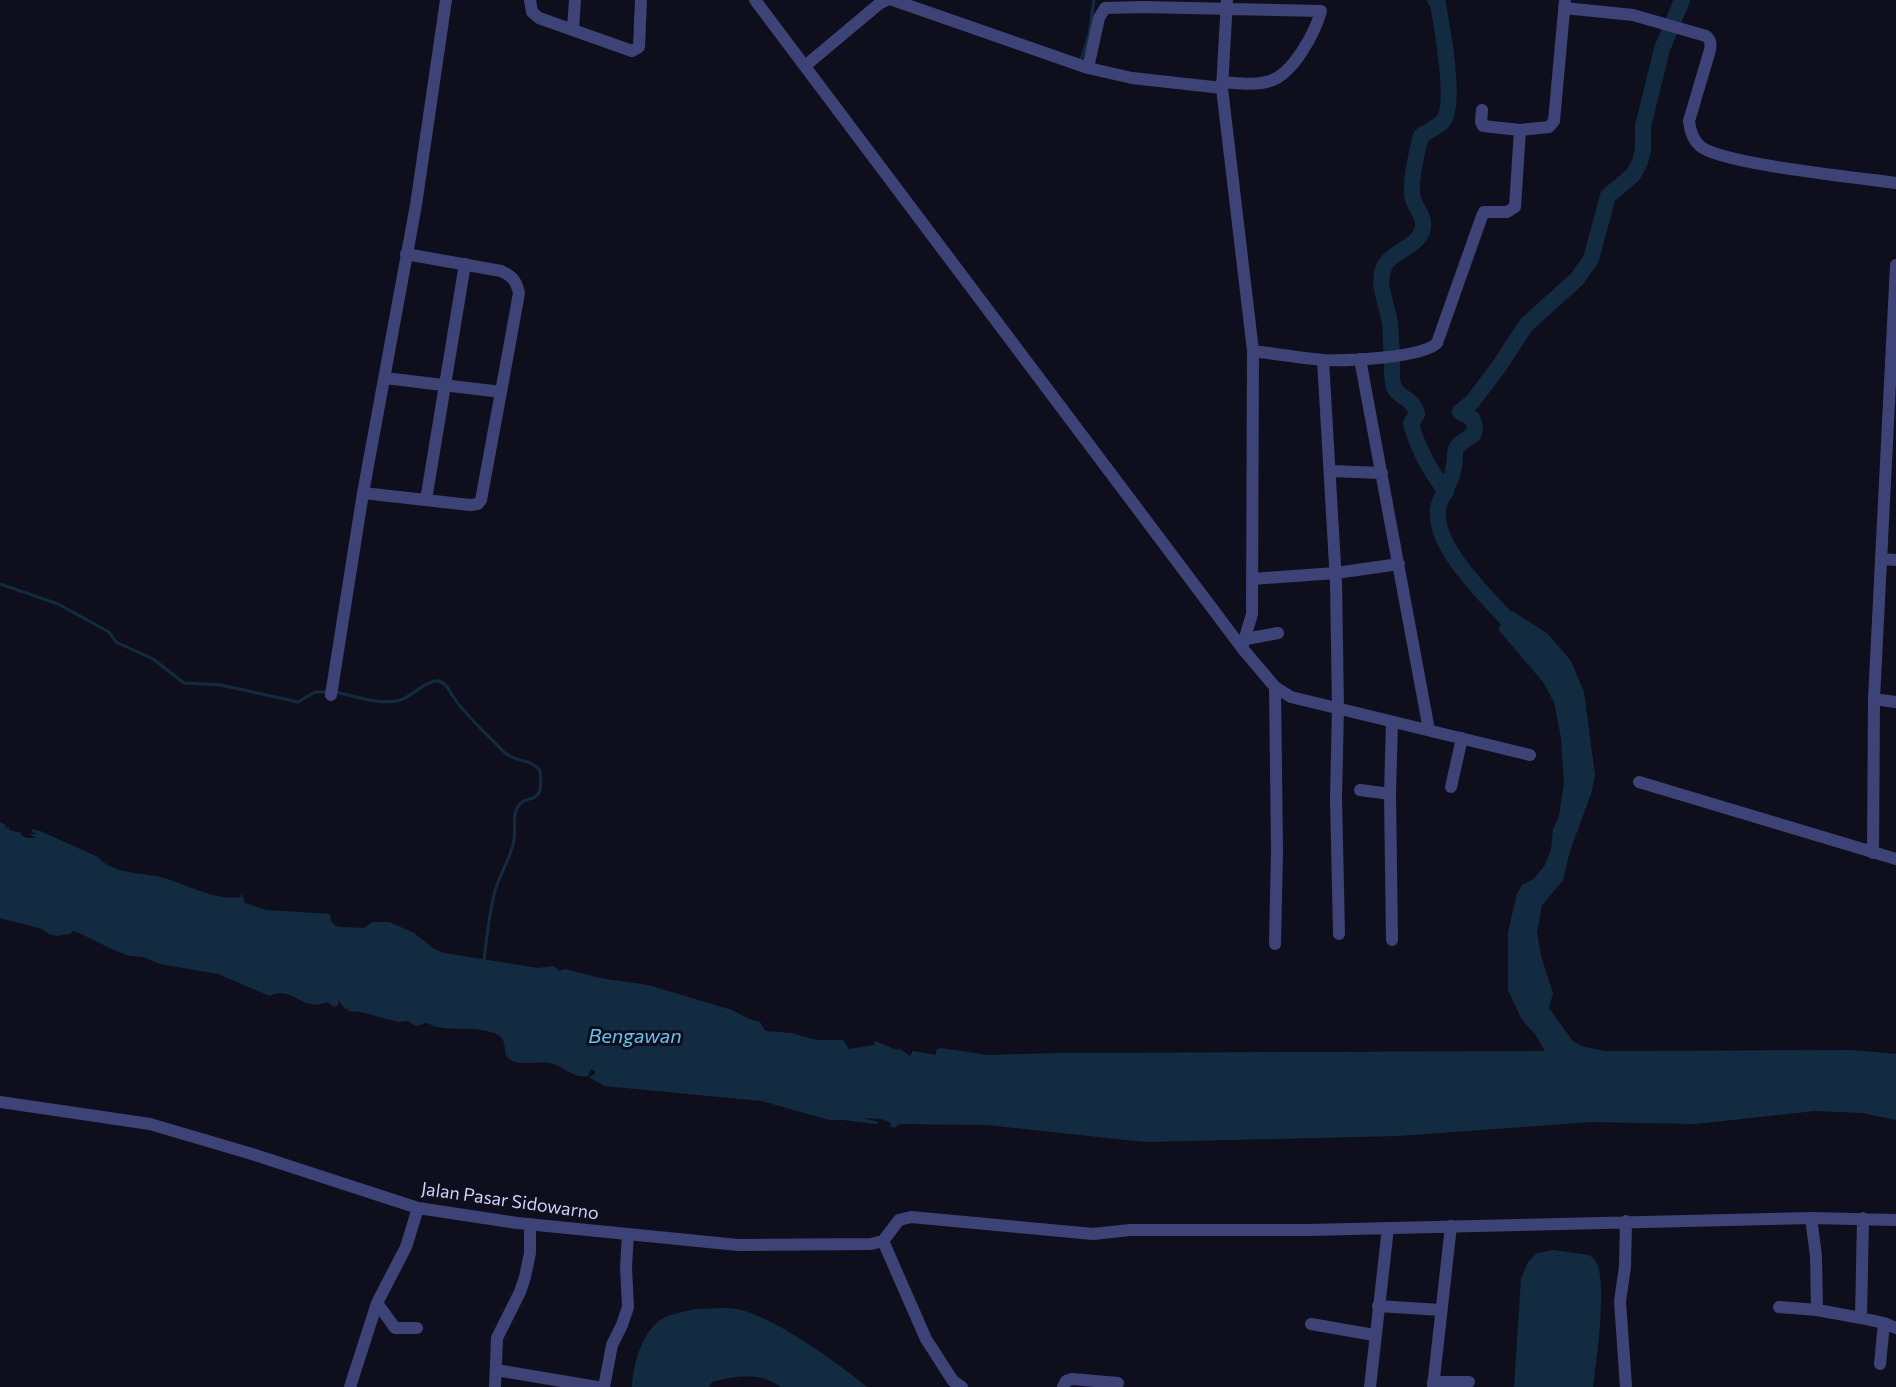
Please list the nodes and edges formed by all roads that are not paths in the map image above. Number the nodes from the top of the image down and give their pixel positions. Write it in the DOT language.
graph roads {
  1 [pos="446,0"];
  2 [pos="530,0"];
  3 [pos="575,0"];
  4 [pos="641,0"];
  5 [pos="755,0"];
  6 [pos="887,0"];
  7 [pos="893,0"];
  8 [pos="1143,4"];
  9 [pos="1193,4"];
  10 [pos="1227,4"];
  11 [pos="1565,4"];
  12 [pos="573,29"];
  13 [pos="1089,65"];
  14 [pos="805,66"];
  15 [pos="1222,85"];
  16 [pos="1482,110"];
  17 [pos="1521,130"];
  18 [pos="1896,183"];
  19 [pos="406,254"];
  20 [pos="465,264"];
  21 [pos="1896,265"];
  22 [pos="1253,351"];
  23 [pos="1360,359"];
  24 [pos="1323,360"];
  25 [pos="386,378"];
  26 [pos="446,385"];
  27 [pos="501,392"];
  28 [pos="1330,471"];
  29 [pos="1382,473"];
  30 [pos="363,493"];
  31 [pos="426,500"];
  32 [pos="1881,559"];
  33 [pos="1896,560"];
  34 [pos="1399,564"];
  35 [pos="1336,573"];
  36 [pos="1252,579"];
  37 [pos="1278,633"];
  38 [pos="1244,643"];
  39 [pos="1275,687"];
  40 [pos="331,695"];
  41 [pos="1874,699"];
  42 [pos="1896,702"];
  43 [pos="1338,708"];
  44 [pos="1392,722"];
  45 [pos="1429,729"];
  46 [pos="1462,738"];
  47 [pos="1530,755"];
  48 [pos="1639,782"];
  49 [pos="1451,787"];
  50 [pos="1360,790"];
  51 [pos="1390,794"];
  52 [pos="1874,853"];
  53 [pos="1896,860"];
  54 [pos="1339,934"];
  55 [pos="1392,940"];
  56 [pos="1275,944"];
  57 [pos="0,1102"];
  58 [pos="418,1208"];
  59 [pos="1811,1218"];
  60 [pos="1863,1218"];
  61 [pos="1896,1220"];
  62 [pos="1626,1221"];
  63 [pos="530,1224"];
  64 [pos="1451,1226"];
  65 [pos="1388,1227"];
  66 [pos="628,1234"];
  67 [pos="883,1241"];
  68 [pos="377,1303"];
  69 [pos="1378,1306"];
  70 [pos="1779,1307"];
  71 [pos="1441,1310"];
  72 [pos="1817,1310"];
  73 [pos="1861,1318"];
  74 [pos="1311,1324"];
  75 [pos="1890,1325"];
  76 [pos="417,1328"];
  77 [pos="1374,1335"];
  78 [pos="1880,1364"];
  79 [pos="496,1370"];
  80 [pos="1469,1382"];
  81 [pos="1118,1383"];
  82 [pos="1433,1385"];
  83 [pos="350,1387"];
  84 [pos="495,1387"];
  85 [pos="597,1387"];
  86 [pos="604,1387"];
  87 [pos="962,1387"];
  88 [pos="1063,1387"];
  89 [pos="1370,1387"];
  90 [pos="1626,1387"];
  1 -- 19 [label="street"];
  2 -- 12 [label="street"];
  3 -- 12 [label="street"];
  4 -- 12 [label="street"];
  5 -- 14 [label="street"];
  6 -- 14 [label="street"];
  7 -- 13 [label="street"];
  8 -- 9 [label="street"];
  8 -- 13 [label="street"];
  9 -- 10 [label="street"];
  10 -- 15 [label="street"];
  10 -- 15 [label="street"];
  11 -- 17 [label="street"];
  11 -- 18 [label="street"];
  13 -- 15 [label="street"];
  14 -- 38 [label="street"];
  15 -- 22 [label="street"];
  16 -- 17 [label="street"];
  17 -- 23 [label="street"];
  19 -- 20 [label="street"];
  19 -- 25 [label="street"];
  20 -- 26 [label="street"];
  20 -- 27 [label="street"];
  21 -- 32 [label="street"];
  22 -- 24 [label="street"];
  22 -- 36 [label="street"];
  23 -- 24 [label="street"];
  23 -- 29 [label="street"];
  24 -- 28 [label="street"];
  25 -- 26 [label="street"];
  25 -- 30 [label="street"];
  26 -- 27 [label="street"];
  26 -- 31 [label="street"];
  27 -- 31 [label="street"];
  28 -- 29 [label="street"];
  28 -- 35 [label="street"];
  29 -- 34 [label="street"];
  30 -- 31 [label="street"];
  30 -- 40 [label="street"];
  32 -- 33 [label="street"];
  32 -- 41 [label="street"];
  34 -- 35 [label="street"];
  34 -- 45 [label="street"];
  35 -- 36 [label="street"];
  35 -- 43 [label="street"];
  36 -- 38 [label="street"];
  37 -- 38 [label="street"];
  38 -- 39 [label="street"];
  39 -- 43 [label="street"];
  39 -- 56 [label="street"];
  41 -- 42 [label="street"];
  41 -- 52 [label="street"];
  43 -- 44 [label="street"];
  43 -- 54 [label="street"];
  44 -- 45 [label="street"];
  44 -- 51 [label="street"];
  45 -- 46 [label="street"];
  46 -- 47 [label="street"];
  46 -- 49 [label="street"];
  48 -- 52 [label="street"];
  50 -- 51 [label="street"];
  51 -- 55 [label="street"];
  52 -- 53 [label="street"];
  57 -- 58 [label="street, Jalan Pasar Sidowarno"];
  58 -- 63 [label="street, Jalan Pasar Sidowarno"];
  58 -- 68 [label="street"];
  59 -- 60 [label="street"];
  59 -- 62 [label="street"];
  59 -- 72 [label="street"];
  60 -- 61 [label="street"];
  60 -- 73 [label="street"];
  62 -- 64 [label="street"];
  62 -- 90 [label="street"];
  63 -- 66 [label="street, Jalan Pasar Sidowarno"];
  63 -- 79 [label="street"];
  64 -- 65 [label="street"];
  64 -- 71 [label="street"];
  65 -- 67 [label="street"];
  65 -- 69 [label="street"];
  66 -- 67 [label="street, Jalan Pasar Sidowarno"];
  66 -- 86 [label="street"];
  67 -- 87 [label="street"];
  68 -- 76 [label="street"];
  68 -- 83 [label="street"];
  69 -- 71 [label="street"];
  69 -- 77 [label="street"];
  70 -- 72 [label="street"];
  71 -- 82 [label="street"];
  72 -- 73 [label="street"];
  73 -- 75 [label="street"];
  74 -- 77 [label="street"];
  75 -- 78 [label="street"];
  77 -- 89 [label="street"];
  79 -- 84 [label="street"];
  79 -- 85 [label="street"];
  80 -- 82 [label="street"];
  81 -- 88 [label="street"];
}
